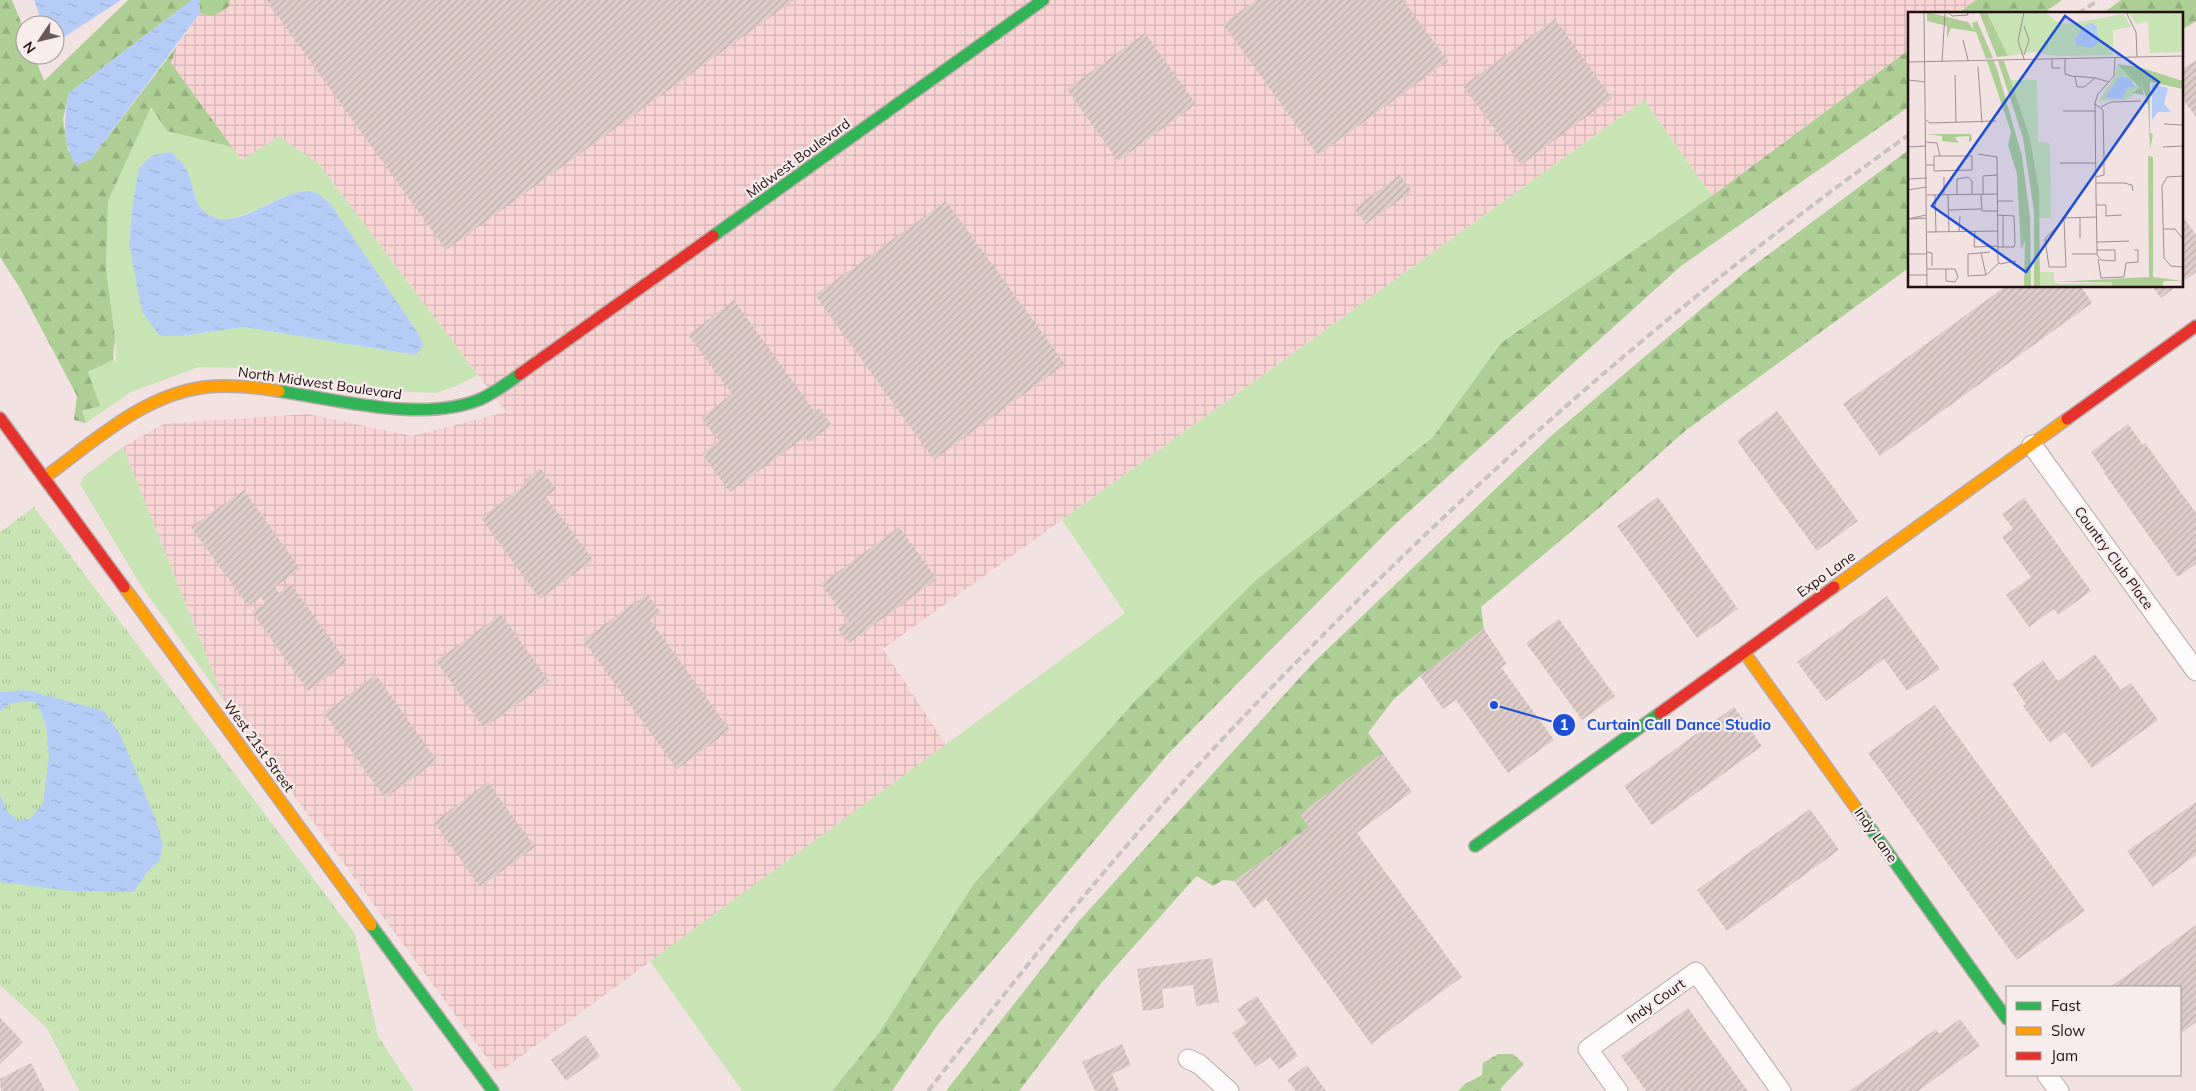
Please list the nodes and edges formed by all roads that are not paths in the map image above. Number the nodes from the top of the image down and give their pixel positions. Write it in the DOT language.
graph roads {
  1 [pos="1043,0"];
  2 [pos="2196,326"];
  3 [pos="569,340"];
  4 [pos="0,418"];
  5 [pos="2032,445"];
  6 [pos="44,478"];
  7 [pos="1744,652"];
  8 [pos="2196,671"];
  9 [pos="1474,846"];
  10 [pos="2006,1019"];
  11 [pos="1188,1059"];
  12 [pos="2048,1076"];
  13 [pos="493,1091"];
  14 [pos="1229,1091"];
  15 [pos="1618,1091"];
  16 [pos="1782,1091"];
  17 [pos="2059,1091"];
  1 -- 3 [label="street, Midwest Boulevard"];
  2 -- 5 [label="street, Expo Lane"];
  3 -- 6 [label="street, North Midwest Boulevard"];
  4 -- 6 [label="street, West 21st Street"];
  5 -- 7 [label="street, Expo Lane"];
  5 -- 8 [label="street, Country Club Place"];
  6 -- 13 [label="street, West 21st Street"];
  7 -- 9 [label="street, Expo Lane"];
  7 -- 10 [label="street, Indy Lane"];
  11 -- 14 [label="street"];
  12 -- 17 [label="street"];
  15 -- 16 [label="street, Indy Court"];
}
